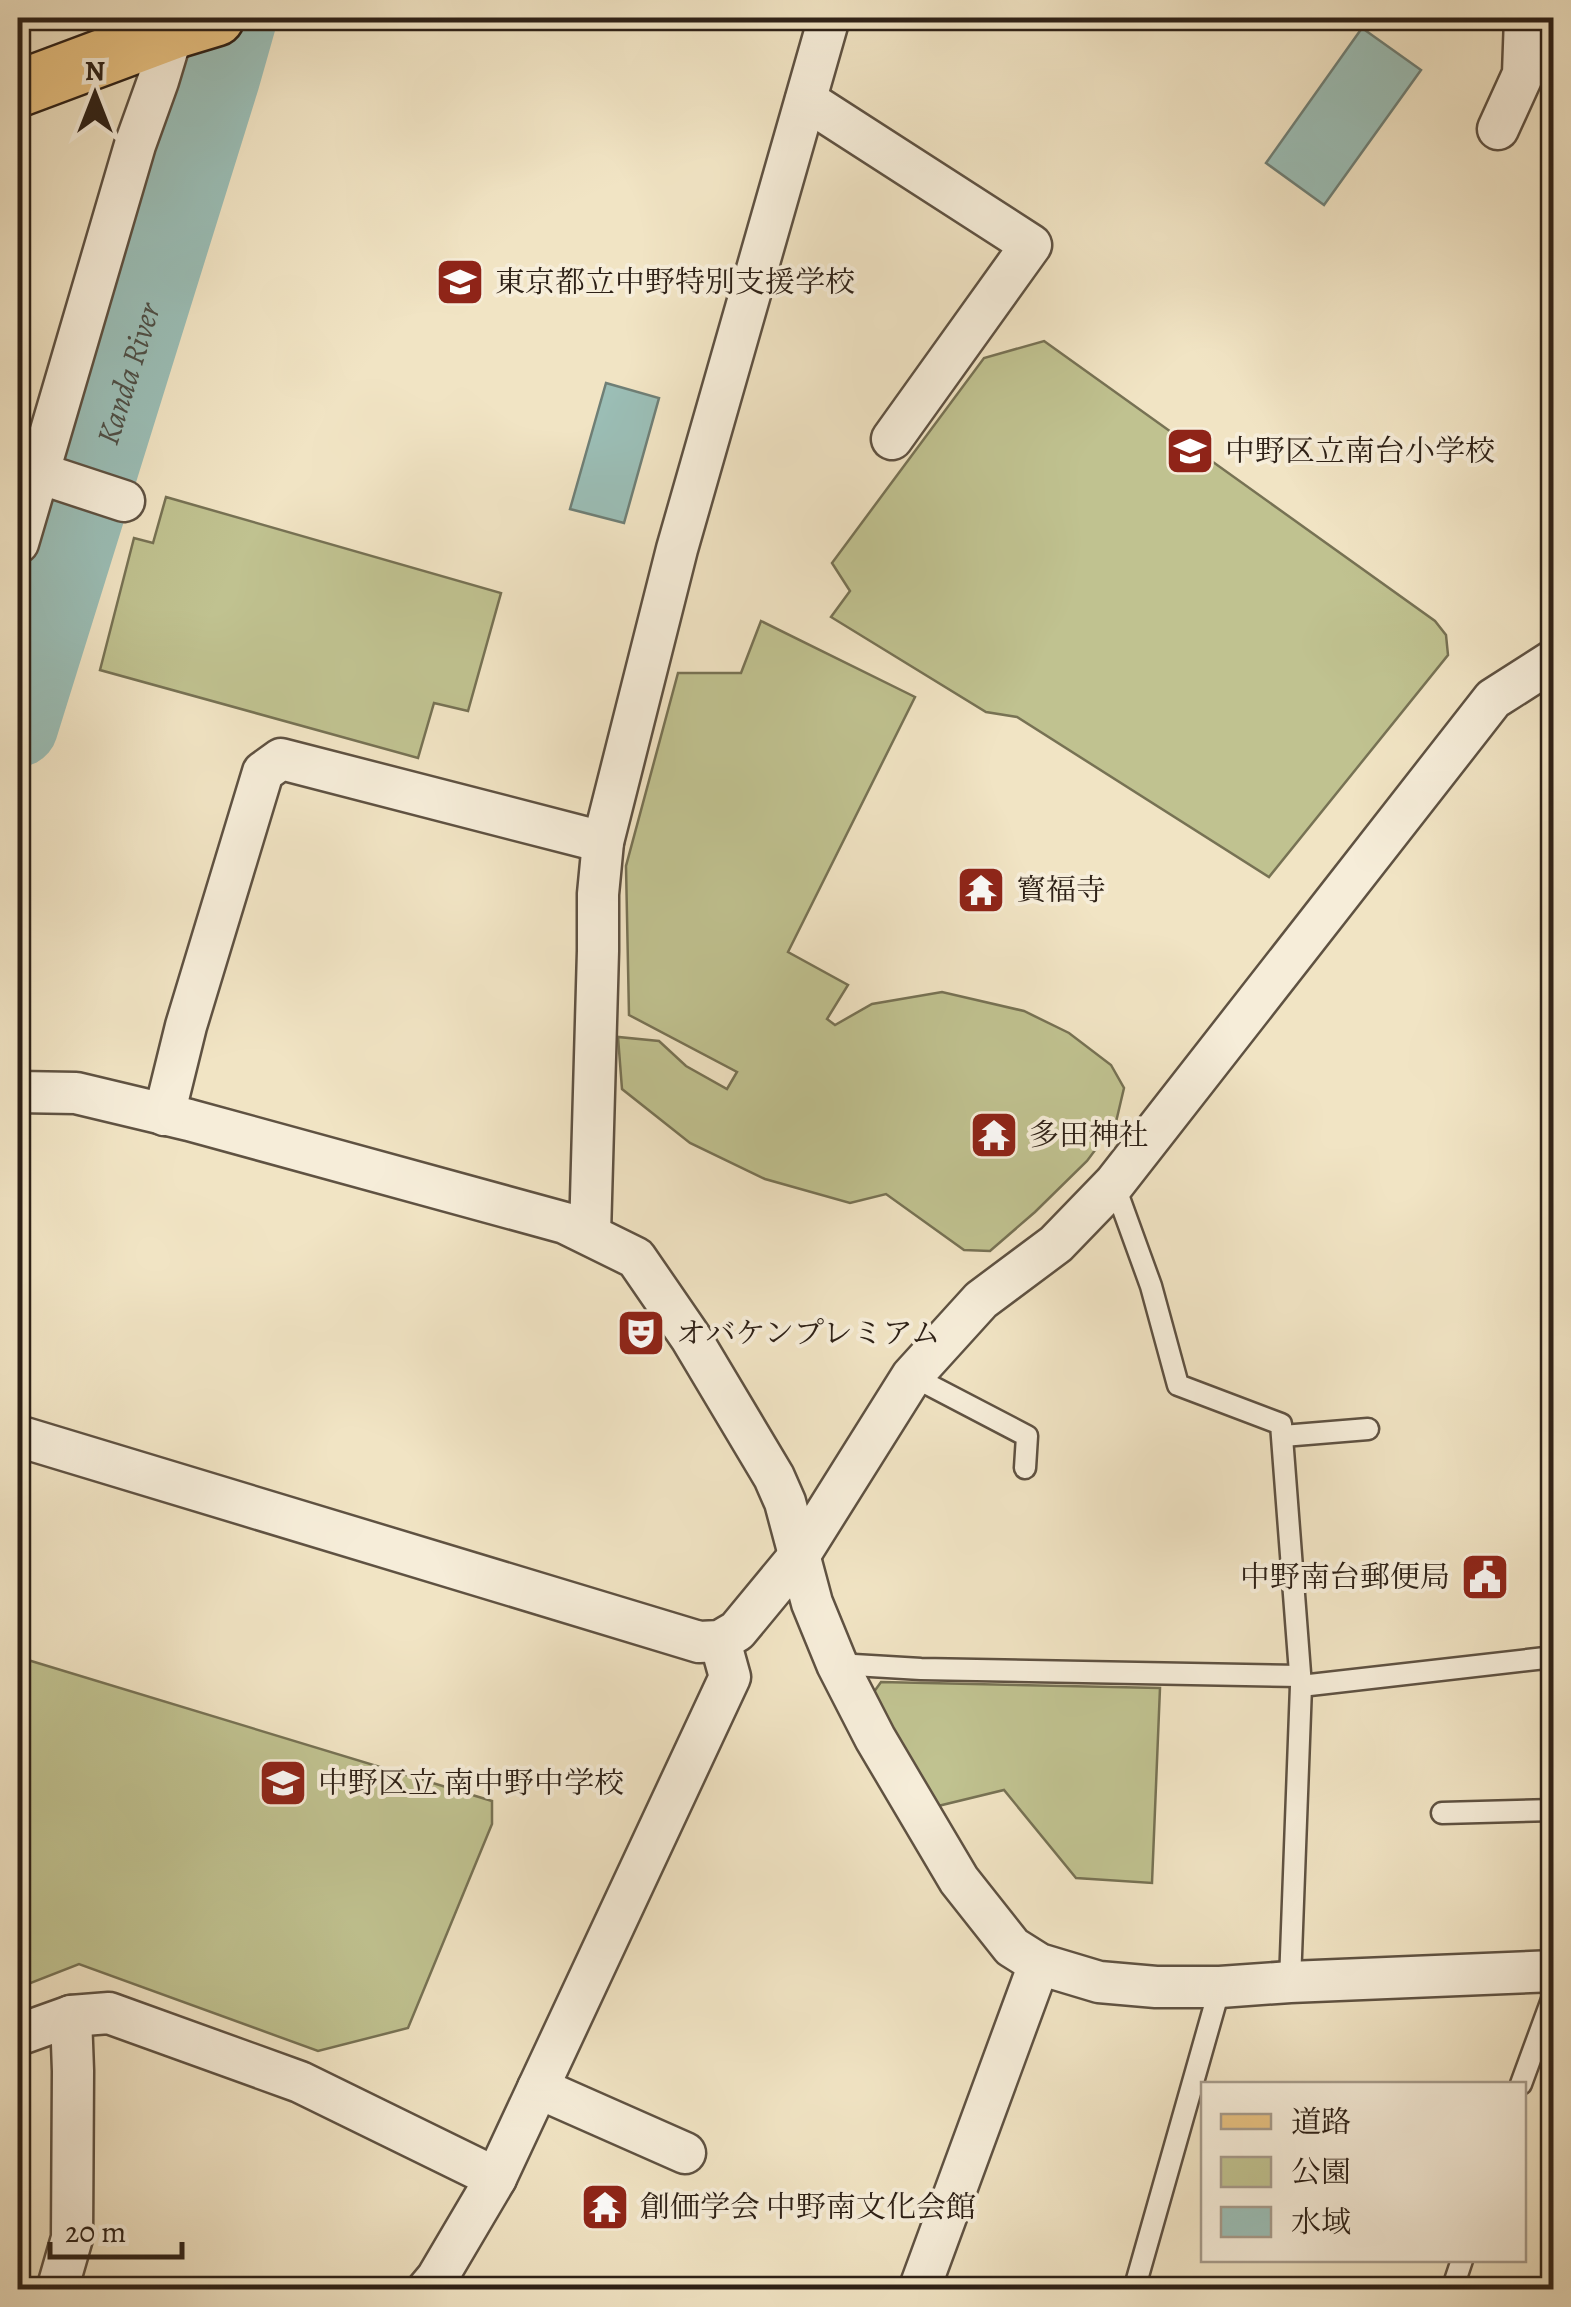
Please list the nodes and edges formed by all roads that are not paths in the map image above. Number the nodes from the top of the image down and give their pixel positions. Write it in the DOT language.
graph roads {
  1 [pos="830,18"];
  2 [pos="192,22"];
  3 [pos="1530,33"];
  4 [pos="18,89"];
  5 [pos="806,100"];
  6 [pos="1498,129"];
  7 [pos="892,439"];
  8 [pos="50,476"];
  9 [pos="124,501"];
  10 [pos="18,543"];
  11 [pos="1554,660"];
  12 [pos="602,842"];
  13 [pos="18,1092"];
  14 [pos="164,1115"];
  15 [pos="1114,1184"];
  16 [pos="590,1234"];
  17 [pos="912,1376"];
  18 [pos="1368,1429"];
  19 [pos="18,1436"];
  20 [pos="1282,1436"];
  21 [pos="1025,1468"];
  22 [pos="799,1556"];
  23 [pos="720,1641"];
  24 [pos="1554,1657"];
  25 [pos="837,1664"];
  26 [pos="1301,1681"];
  27 [pos="1554,1810"];
  28 [pos="1442,1813"];
  29 [pos="1040,1964"];
  30 [pos="1554,1972"];
  31 [pos="1290,1982"];
  32 [pos="1220,1988"];
  33 [pos="1554,1994"];
  34 [pos="71,2016"];
  35 [pos="18,2035"];
  36 [pos="1522,2082"];
  37 [pos="538,2088"];
  38 [pos="685,2153"];
  39 [pos="496,2178"];
  40 [pos="1461,2262"];
  41 [pos="432,2284"];
  42 [pos="57,2290"];
  43 [pos="919,2290"];
  44 [pos="1134,2290"];
  45 [pos="1452,2290"];
  1 -- 5 [label="street"];
  2 -- 4 [label="main road"];
  2 -- 8 [label="street"];
  3 -- 6 [label="street"];
  5 -- 7 [label="street"];
  5 -- 12 [label="street"];
  8 -- 9 [label="street"];
  8 -- 10 [label="street"];
  11 -- 15 [label="street"];
  12 -- 14 [label="street"];
  12 -- 16 [label="street"];
  13 -- 14 [label="street"];
  14 -- 16 [label="street"];
  15 -- 17 [label="street"];
  15 -- 20 [label="lane"];
  16 -- 22 [label="street"];
  17 -- 21 [label="lane"];
  17 -- 22 [label="street"];
  18 -- 20 [label="lane"];
  19 -- 23 [label="street"];
  20 -- 26 [label="lane"];
  22 -- 23 [label="street"];
  22 -- 25 [label="street"];
  23 -- 37 [label="street"];
  24 -- 26 [label="lane"];
  25 -- 26 [label="lane"];
  25 -- 29 [label="street"];
  26 -- 31 [label="lane"];
  27 -- 28 [label="lane"];
  29 -- 32 [label="street"];
  29 -- 43 [label="street"];
  30 -- 31 [label="street"];
  31 -- 32 [label="street"];
  32 -- 44 [label="lane"];
  33 -- 36 [label="lane"];
  34 -- 35 [label="street"];
  34 -- 39 [label="street"];
  34 -- 42 [label="street"];
  37 -- 38 [label="street"];
  37 -- 39 [label="street"];
  39 -- 41 [label="street"];
  40 -- 45 [label="lane"];
}
